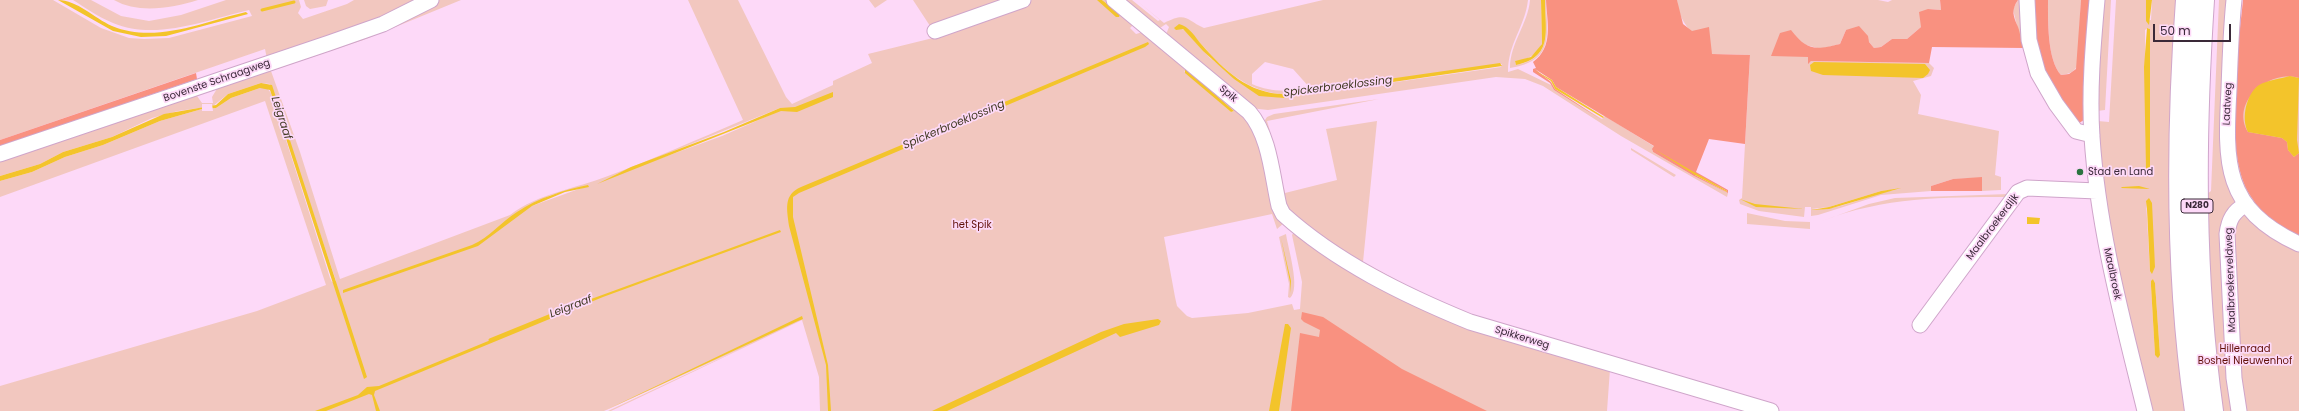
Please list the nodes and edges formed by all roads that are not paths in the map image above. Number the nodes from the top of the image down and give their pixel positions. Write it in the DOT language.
graph roads {
  1 [pos="431,0"];
  2 [pos="1023,0"];
  3 [pos="1114,0"];
  4 [pos="2027,0"];
  5 [pos="2097,0"];
  6 [pos="2187,0"];
  7 [pos="2203,0"];
  8 [pos="2234,0"];
  9 [pos="935,31"];
  10 [pos="2092,135"];
  11 [pos="0,154"];
  12 [pos="2097,191"];
  13 [pos="2246,204"];
  14 [pos="1292,222"];
  15 [pos="2299,244"];
  16 [pos="1920,325"];
  17 [pos="1771,411"];
  18 [pos="2145,411"];
  19 [pos="2196,411"];
  20 [pos="2212,411"];
  21 [pos="2239,411"];
  1 -- 11 [label="street, Bovenste Schraagweg"];
  2 -- 9 [label="street"];
  3 -- 14 [label="street, Spik"];
  4 -- 10 [label="street"];
  5 -- 10 [label="street, Maalbroek"];
  6 -- 19 [label="highway, N280"];
  7 -- 20 [label="highway, N280"];
  8 -- 13 [label="street, Laatweg"];
  10 -- 12 [label="street, Maalbroek"];
  12 -- 16 [label="street, Maalbroekerdijk"];
  12 -- 18 [label="street, Maalbroek"];
  13 -- 15 [label="street, Laatweg"];
  13 -- 21 [label="street, Maalbroekerveldweg"];
  14 -- 17 [label="street, Spikkerweg"];
}
